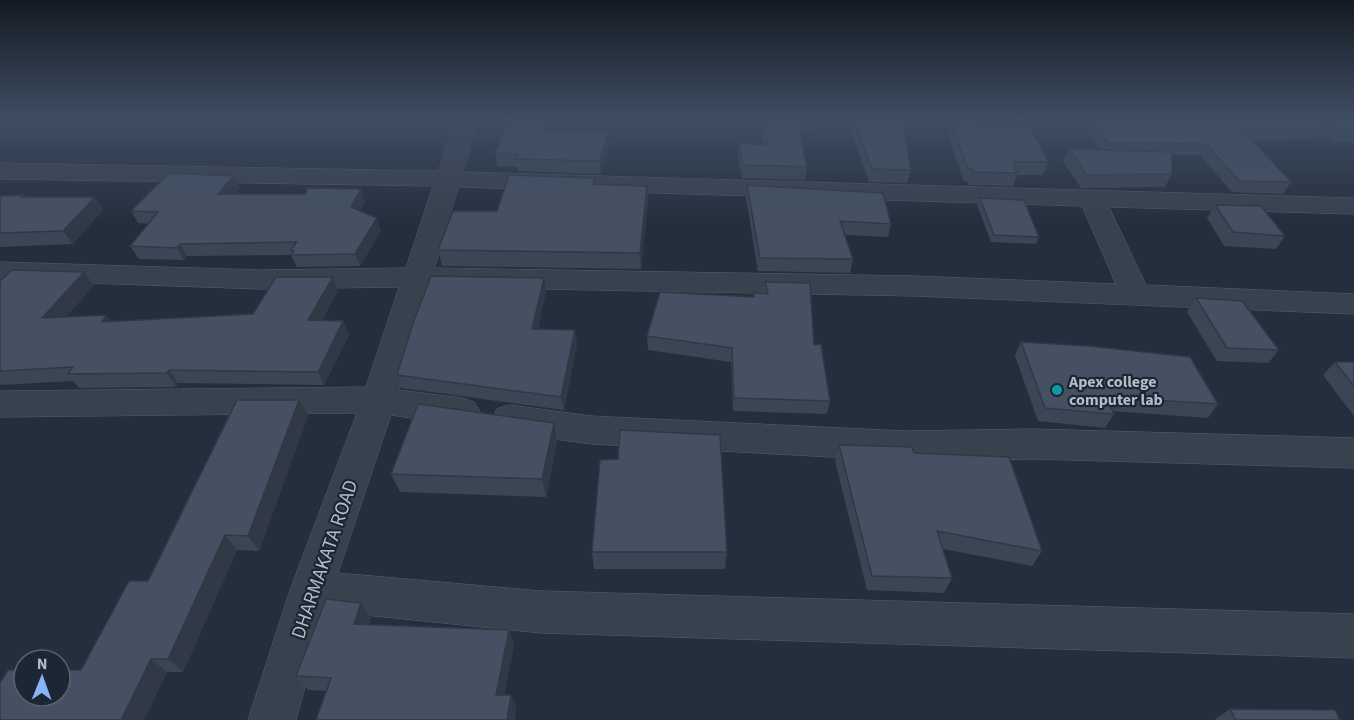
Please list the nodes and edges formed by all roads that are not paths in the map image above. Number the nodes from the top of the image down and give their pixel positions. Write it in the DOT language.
graph roads {
  1 [pos="456,154"];
  2 [pos="0,171"];
  3 [pos="448,179"];
  4 [pos="1092,199"];
  5 [pos="1354,206"];
  6 [pos="0,271"];
  7 [pos="418,278"];
  8 [pos="1135,294"];
  9 [pos="1354,304"];
  10 [pos="380,400"];
  11 [pos="0,404"];
  12 [pos="1354,453"];
  13 [pos="311,590"];
  14 [pos="1354,636"];
  15 [pos="272,720"];
  1 -- 3 [label="street, DHARMAKATA ROAD"];
  2 -- 3 [label="street"];
  3 -- 4 [label="street"];
  3 -- 7 [label="street, DHARMAKATA ROAD"];
  4 -- 5 [label="street"];
  4 -- 8 [label="street"];
  6 -- 7 [label="street"];
  7 -- 8 [label="street"];
  7 -- 10 [label="street, DHARMAKATA ROAD"];
  8 -- 9 [label="street"];
  10 -- 11 [label="street"];
  10 -- 12 [label="street"];
  10 -- 13 [label="street, DHARMAKATA ROAD"];
  13 -- 14 [label="street"];
  13 -- 15 [label="street, DHARMAKATA ROAD"];
}
